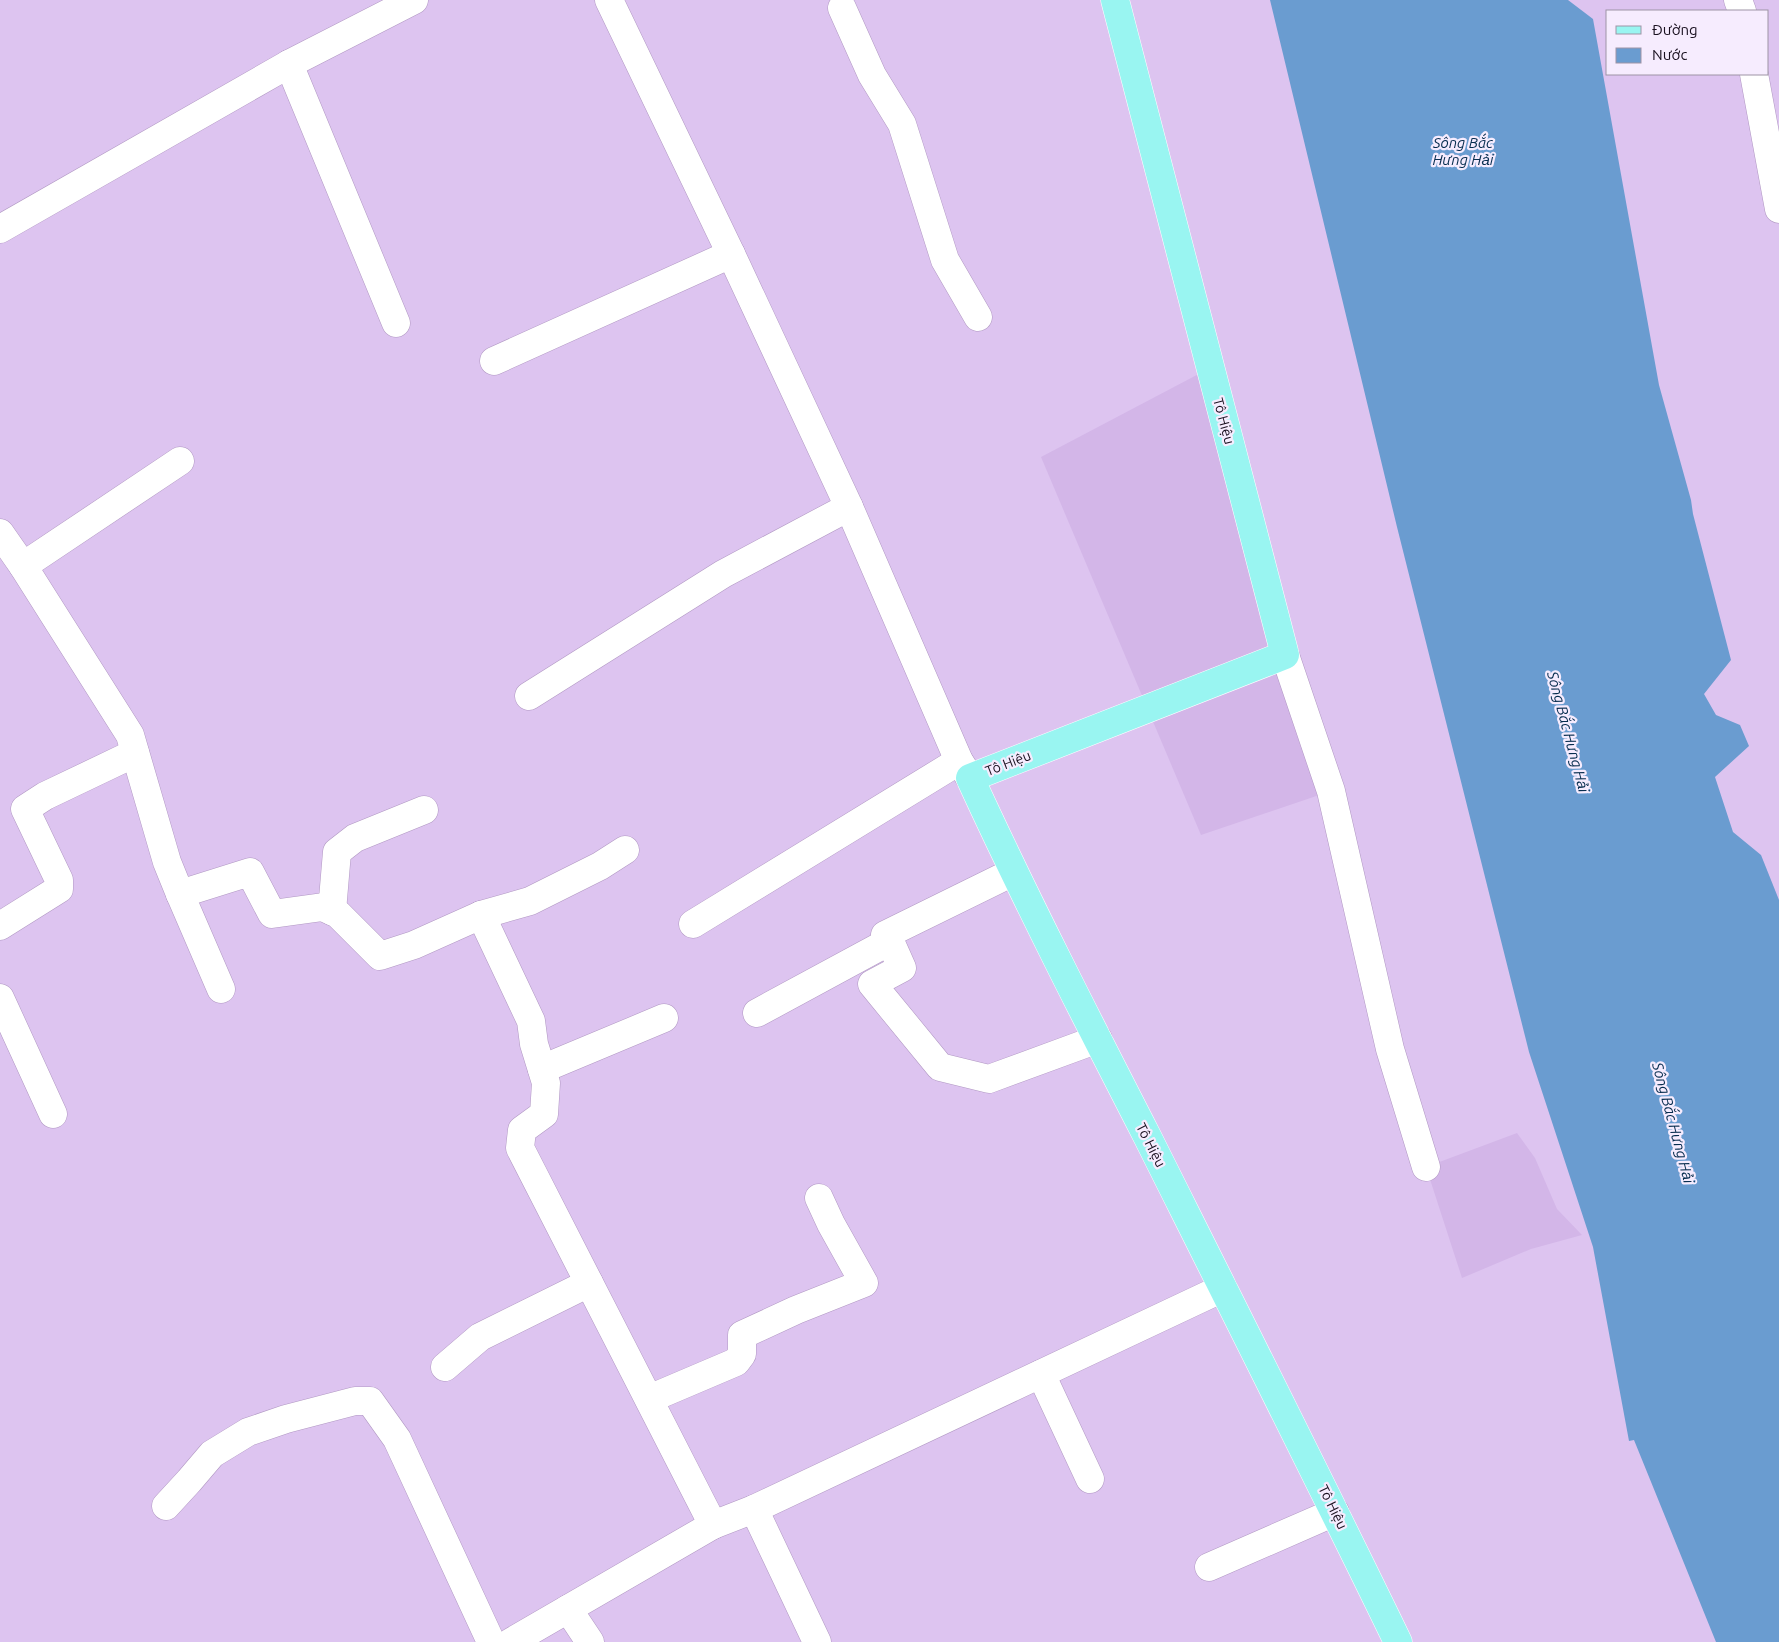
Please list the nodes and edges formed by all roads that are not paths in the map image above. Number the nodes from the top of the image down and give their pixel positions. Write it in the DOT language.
graph roads {
  1 [pos="414,0"];
  2 [pos="609,0"];
  3 [pos="1115,0"];
  4 [pos="848,3"];
  5 [pos="289,64"];
  6 [pos="1754,75"];
  7 [pos="1779,209"];
  8 [pos="0,229"];
  9 [pos="731,254"];
  10 [pos="978,317"];
  11 [pos="396,323"];
  12 [pos="494,361"];
  13 [pos="180,461"];
  14 [pos="849,507"];
  15 [pos="0,533"];
  16 [pos="23,566"];
  17 [pos="1285,656"];
  18 [pos="529,696"];
  19 [pos="135,753"];
  20 [pos="964,769"];
  21 [pos="424,810"];
  22 [pos="626,850"];
  23 [pos="1013,872"];
  24 [pos="180,894"];
  25 [pos="332,910"];
  26 [pos="481,915"];
  27 [pos="693,924"];
  28 [pos="0,926"];
  29 [pos="890,941"];
  30 [pos="221,989"];
  31 [pos="0,998"];
  32 [pos="757,1013"];
  33 [pos="664,1018"];
  34 [pos="1098,1039"];
  35 [pos="542,1069"];
  36 [pos="53,1114"];
  37 [pos="1426,1167"];
  38 [pos="819,1198"];
  39 [pos="589,1283"];
  40 [pos="1223,1288"];
  41 [pos="445,1367"];
  42 [pos="1041,1374"];
  43 [pos="649,1400"];
  44 [pos="1090,1480"];
  45 [pos="166,1506"];
  46 [pos="754,1509"];
  47 [pos="1335,1512"];
  48 [pos="713,1525"];
  49 [pos="1209,1567"];
  50 [pos="568,1609"];
  51 [pos="491,1642"];
  52 [pos="511,1642"];
  53 [pos="590,1642"];
  54 [pos="817,1642"];
  55 [pos="1398,1642"];
  1 -- 5 [label="street"];
  2 -- 9 [label="street"];
  3 -- 17 [label="main road, Tô Hiệu"];
  4 -- 10 [label="street"];
  5 -- 8 [label="street"];
  5 -- 11 [label="street"];
  6 -- 7 [label="street"];
  9 -- 12 [label="street"];
  9 -- 14 [label="street"];
  13 -- 16 [label="street"];
  14 -- 18 [label="street"];
  14 -- 20 [label="street"];
  15 -- 16 [label="street"];
  16 -- 19 [label="street"];
  17 -- 20 [label="main road, Tô Hiệu"];
  17 -- 37 [label="street"];
  19 -- 24 [label="street"];
  19 -- 28 [label="street"];
  20 -- 23 [label="main road, Tô Hiệu"];
  20 -- 27 [label="street"];
  21 -- 25 [label="street"];
  22 -- 26 [label="street"];
  23 -- 29 [label="street"];
  23 -- 34 [label="main road, Tô Hiệu"];
  24 -- 25 [label="street"];
  24 -- 30 [label="street"];
  25 -- 26 [label="street"];
  26 -- 35 [label="street"];
  29 -- 32 [label="street"];
  29 -- 34 [label="street"];
  31 -- 36 [label="street"];
  33 -- 35 [label="street"];
  34 -- 40 [label="main road, Tô Hiệu"];
  35 -- 39 [label="street"];
  38 -- 43 [label="street"];
  39 -- 41 [label="street"];
  39 -- 43 [label="street"];
  40 -- 42 [label="street"];
  40 -- 47 [label="main road, Tô Hiệu"];
  42 -- 44 [label="street"];
  42 -- 46 [label="street"];
  43 -- 48 [label="street"];
  45 -- 51 [label="street"];
  46 -- 48 [label="street"];
  46 -- 54 [label="street"];
  47 -- 49 [label="street"];
  47 -- 55 [label="main road, Tô Hiệu"];
  48 -- 50 [label="street"];
  50 -- 52 [label="street"];
  50 -- 53 [label="street"];
}
